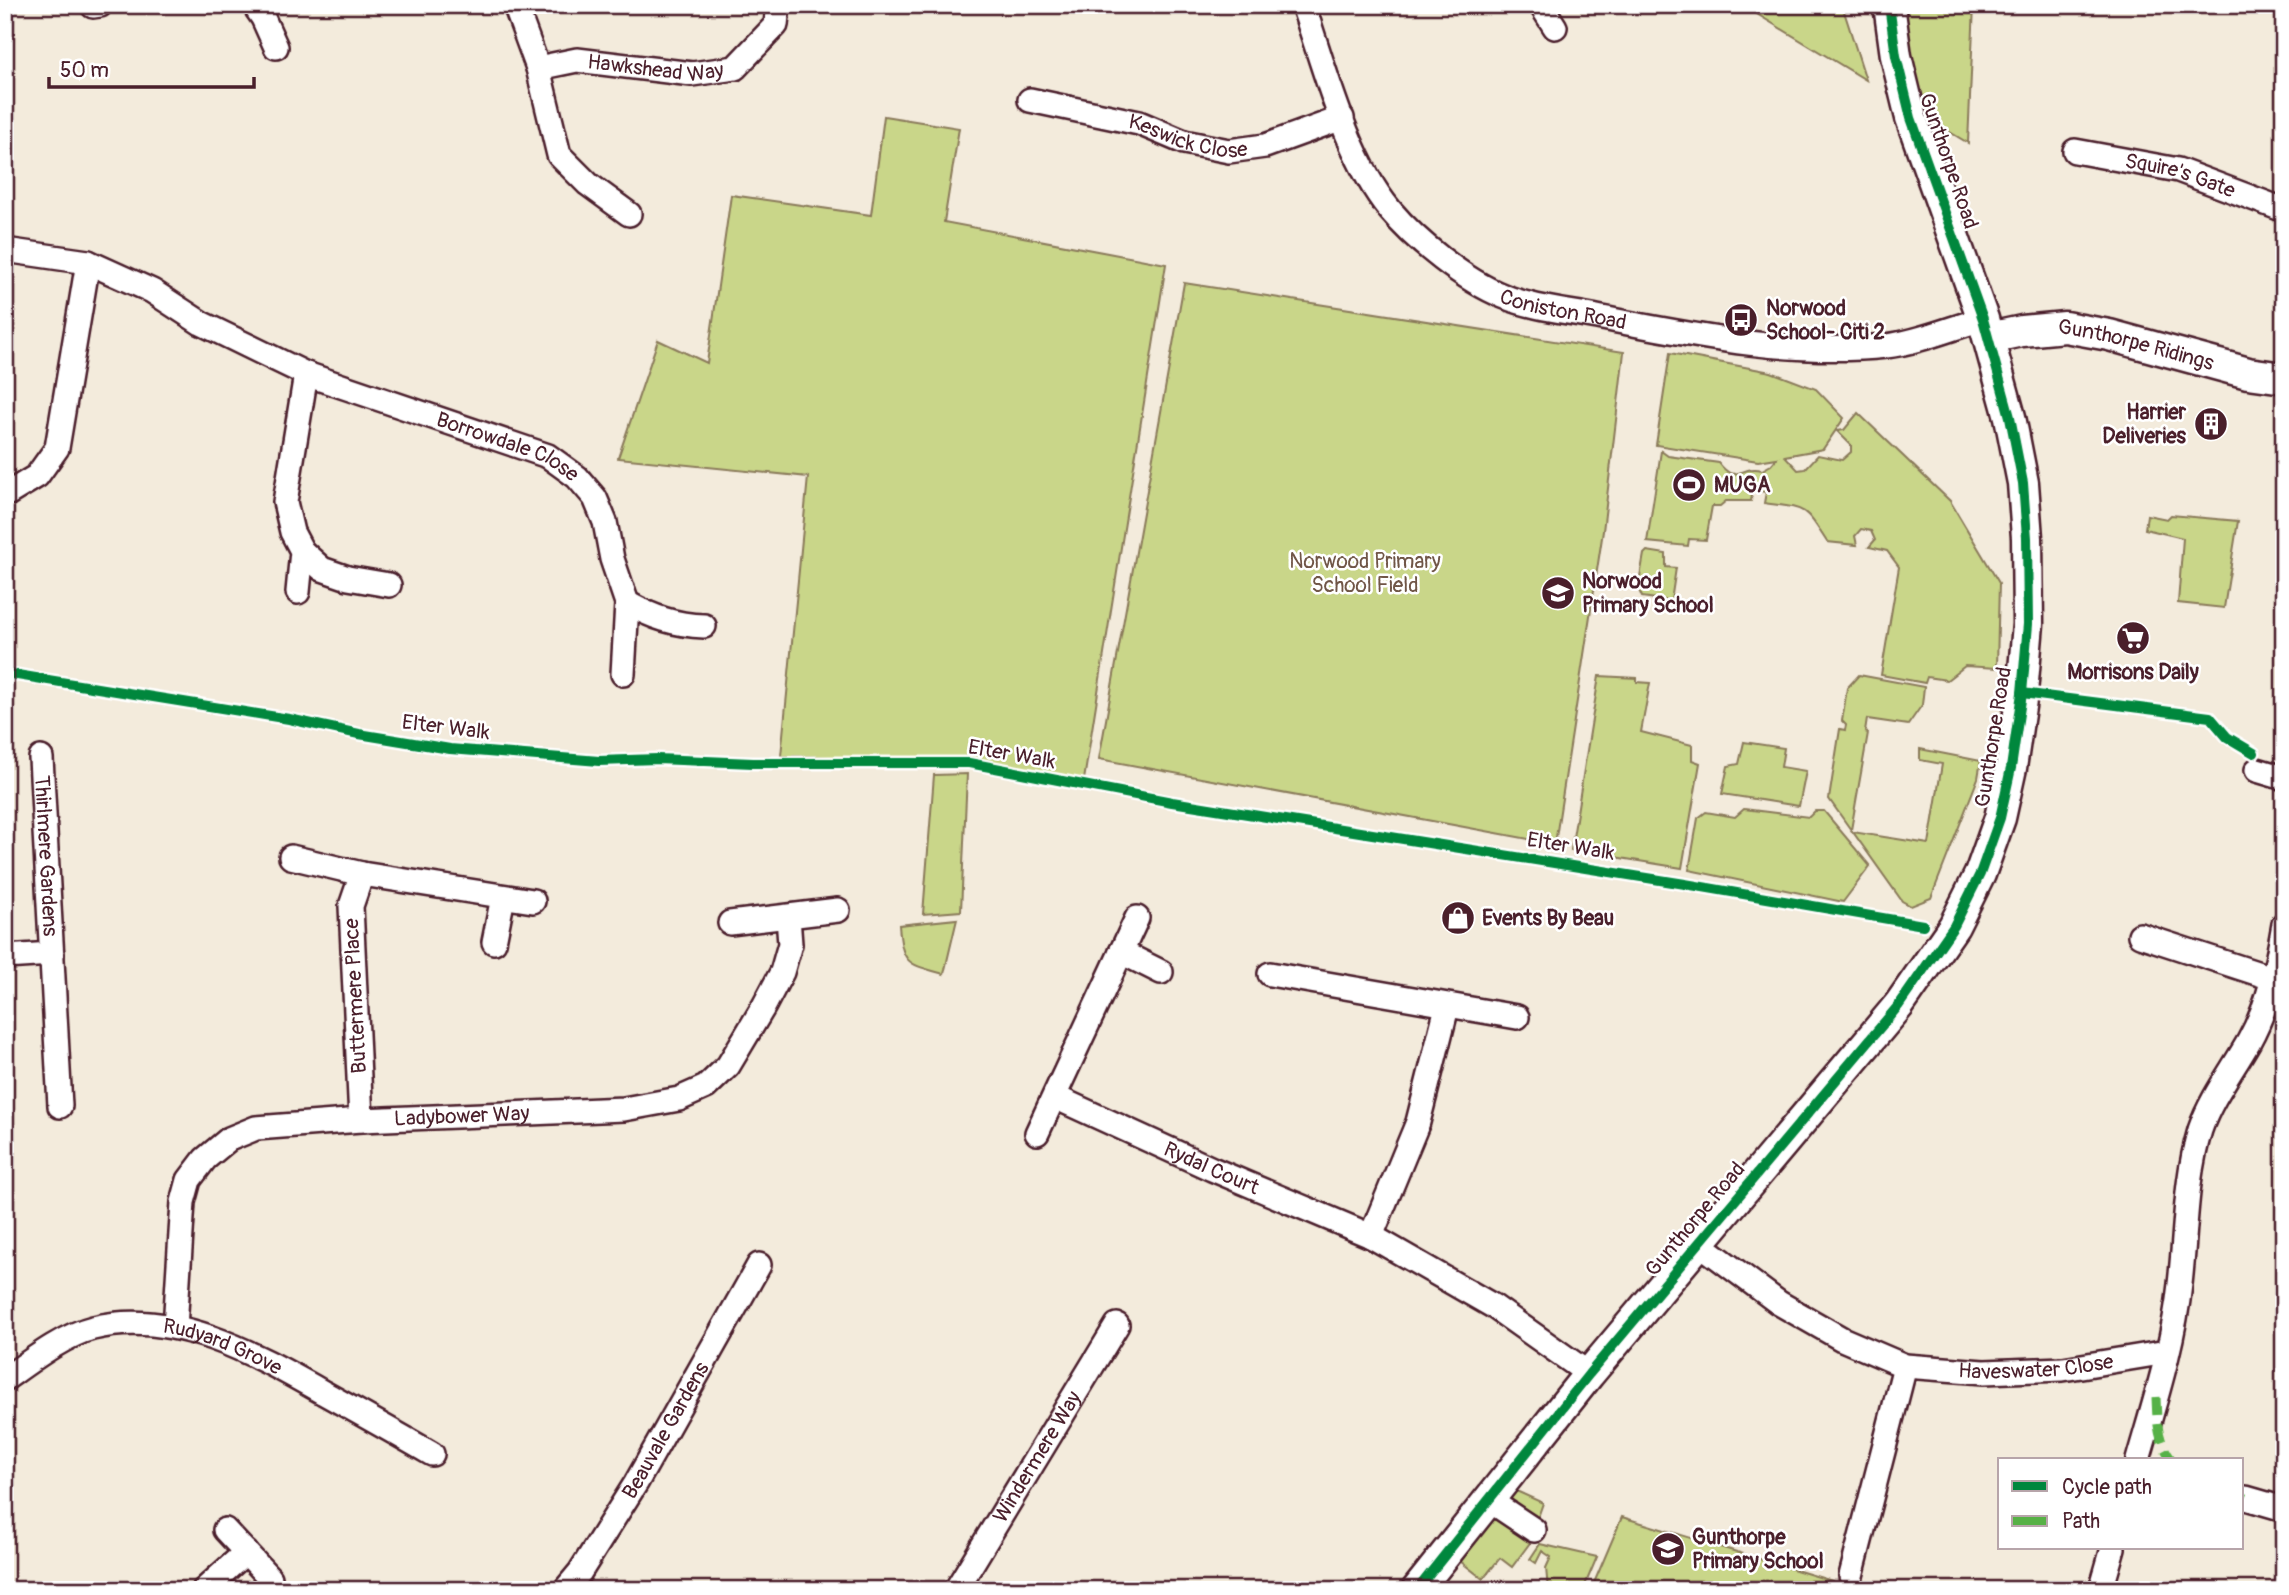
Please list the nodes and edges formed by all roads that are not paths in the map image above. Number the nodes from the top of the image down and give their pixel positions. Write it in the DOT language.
graph roads {
  1 [pos="100,5"];
  2 [pos="254,5"];
  3 [pos="515,5"];
  4 [pos="778,5"];
  5 [pos="1303,5"];
  6 [pos="1541,5"];
  7 [pos="1889,5"];
  8 [pos="93,6"];
  9 [pos="1555,27"];
  10 [pos="276,47"];
  11 [pos="538,68"];
  12 [pos="1030,100"];
  13 [pos="1342,118"];
  14 [pos="2075,151"];
  15 [pos="2284,209"];
  16 [pos="629,214"];
  17 [pos="5,250"];
  18 [pos="88,262"];
  19 [pos="1986,328"];
  20 [pos="306,374"];
  21 [pos="2284,378"];
  22 [pos="5,493"];
  23 [pos="302,551"];
  24 [pos="390,585"];
  25 [pos="298,592"];
  26 [pos="627,603"];
  27 [pos="704,626"];
  28 [pos="623,674"];
  29 [pos="41,758"];
  30 [pos="2257,770"];
  31 [pos="2284,778"];
  32 [pos="291,857"];
  33 [pos="362,874"];
  34 [pos="503,897"];
  35 [pos="533,901"];
  36 [pos="838,910"];
  37 [pos="788,917"];
  38 [pos="1137,918"];
  39 [pos="730,923"];
  40 [pos="2284,924"];
  41 [pos="2140,934"];
  42 [pos="494,942"];
  43 [pos="1121,952"];
  44 [pos="52,954"];
  45 [pos="5,957"];
  46 [pos="1161,972"];
  47 [pos="1270,974"];
  48 [pos="2275,979"];
  49 [pos="1447,1007"];
  50 [pos="1517,1017"];
  51 [pos="1055,1097"];
  52 [pos="60,1106"];
  53 [pos="361,1120"];
  54 [pos="1037,1133"];
  55 [pos="1371,1236"];
  56 [pos="1700,1244"];
  57 [pos="759,1265"];
  58 [pos="1117,1325"];
  59 [pos="175,1327"];
  60 [pos="2167,1352"];
  61 [pos="1905,1366"];
  62 [pos="1589,1374"];
  63 [pos="5,1379"];
  64 [pos="432,1454"];
  65 [pos="2139,1458"];
  66 [pos="2246,1498"];
  67 [pos="1489,1500"];
  68 [pos="2284,1509"];
  69 [pos="225,1530"];
  70 [pos="1534,1530"];
  71 [pos="2112,1550"];
  72 [pos="246,1552"];
  73 [pos="1851,1576"];
  74 [pos="270,1578"];
  75 [pos="204,1590"];
  76 [pos="565,1590"];
  77 [pos="956,1590"];
  78 [pos="1417,1590"];
  79 [pos="2101,1590"];
  1 -- 8 [label="street"];
  2 -- 10 [label="street"];
  3 -- 11 [label="street"];
  4 -- 11 [label="street, Hawkshead Way"];
  5 -- 13 [label="street, Coniston Road"];
  6 -- 9 [label="street"];
  7 -- 19 [label="street, Gunthorpe Road"];
  11 -- 16 [label="street"];
  12 -- 13 [label="street, Keswick Close"];
  13 -- 19 [label="street, Coniston Road"];
  14 -- 15 [label="street, Squire's Gate"];
  17 -- 18 [label="street, Borrowdale Close"];
  18 -- 20 [label="street, Borrowdale Close"];
  18 -- 22 [label="street"];
  19 -- 21 [label="street, Gunthorpe Ridings"];
  19 -- 56 [label="street, Gunthorpe Road"];
  20 -- 23 [label="street"];
  20 -- 26 [label="street, Borrowdale Close"];
  23 -- 24 [label="street"];
  23 -- 25 [label="street"];
  26 -- 27 [label="street"];
  26 -- 28 [label="street, Borrowdale Close"];
  29 -- 44 [label="street, Thirlmere Gardens"];
  30 -- 31 [label="street"];
  32 -- 33 [label="street"];
  33 -- 34 [label="street"];
  33 -- 53 [label="street, Buttermere Place"];
  34 -- 35 [label="street"];
  34 -- 42 [label="street"];
  36 -- 37 [label="street"];
  37 -- 39 [label="street"];
  37 -- 53 [label="street, Ladybower Way"];
  38 -- 43 [label="street"];
  40 -- 48 [label="street"];
  41 -- 48 [label="street"];
  43 -- 46 [label="street"];
  43 -- 51 [label="street"];
  44 -- 45 [label="street, Thirlmere Gardens"];
  44 -- 52 [label="street, Thirlmere Gardens"];
  47 -- 49 [label="street"];
  48 -- 60 [label="street"];
  49 -- 50 [label="street"];
  49 -- 55 [label="street"];
  51 -- 54 [label="street"];
  51 -- 55 [label="street, Rydal Court"];
  53 -- 59 [label="street, Ladybower Way"];
  55 -- 62 [label="street, Rydal Court"];
  56 -- 61 [label="street, Haveswater Close"];
  56 -- 62 [label="street, Gunthorpe Road"];
  57 -- 76 [label="street, Beauvale Gardens"];
  58 -- 77 [label="street, Windermere Way"];
  59 -- 63 [label="street, Rudyard Grove"];
  59 -- 64 [label="street, Rudyard Grove"];
  60 -- 61 [label="street, Haveswater Close"];
  60 -- 65 [label="street"];
  61 -- 73 [label="street"];
  62 -- 67 [label="street, Gunthorpe Road"];
  66 -- 68 [label="street"];
  67 -- 70 [label="street"];
  67 -- 78 [label="street, Gunthorpe Road"];
  69 -- 72 [label="street"];
  71 -- 79 [label="street"];
  72 -- 74 [label="street"];
  72 -- 75 [label="street"];
}
